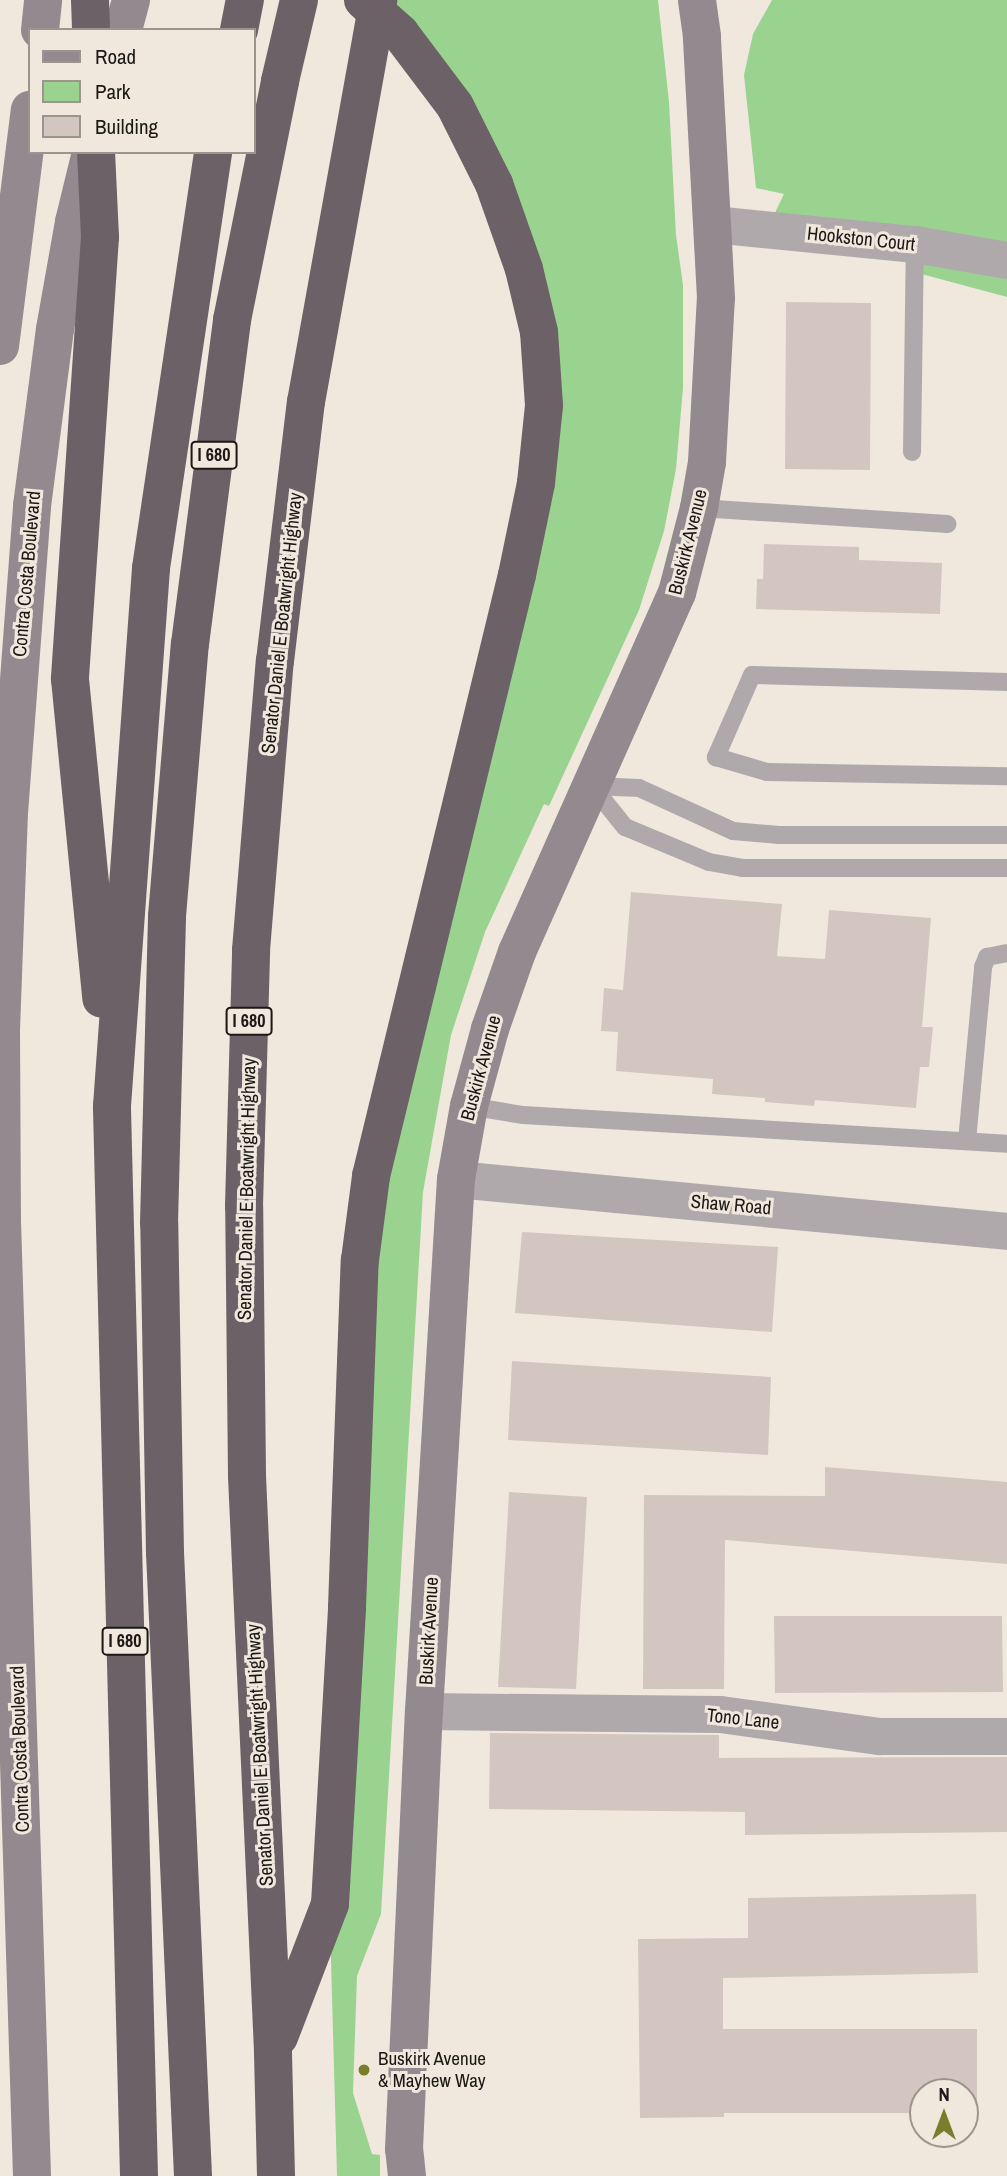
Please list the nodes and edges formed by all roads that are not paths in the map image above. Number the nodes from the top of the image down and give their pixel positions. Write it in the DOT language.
graph roads {
  1 [pos="43,0"];
  2 [pos="90,0"];
  3 [pos="131,0"];
  4 [pos="246,0"];
  5 [pos="299,0"];
  6 [pos="363,0"];
  7 [pos="378,0"];
  8 [pos="697,0"];
  9 [pos="40,28"];
  10 [pos="91,28"];
  11 [pos="124,28"];
  12 [pos="239,28"];
  13 [pos="28,120"];
  14 [pos="93,154"];
  15 [pos="94,154"];
  16 [pos="213,154"];
  17 [pos="8,218"];
  18 [pos="713,224"];
  19 [pos="915,244"];
  20 [pos="1007,260"];
  21 [pos="0,346"];
  22 [pos="912,452"];
  23 [pos="699,508"];
  24 [pos="947,524"];
  25 [pos="1007,682"];
  26 [pos="1007,776"];
  27 [pos="592,786"];
  28 [pos="1007,835"];
  29 [pos="1007,868"];
  30 [pos="1007,953"];
  31 [pos="112,1106"];
  32 [pos="469,1107"];
  33 [pos="967,1141"];
  34 [pos="1007,1144"];
  35 [pos="456,1179"];
  36 [pos="1007,1231"];
  37 [pos="6,1469"];
  38 [pos="424,1711"];
  39 [pos="1007,1736"];
  40 [pos="273,2051"];
  41 [pos="32,2176"];
  42 [pos="139,2176"];
  43 [pos="193,2176"];
  44 [pos="276,2176"];
  45 [pos="407,2176"];
  1 -- 9 [label="main road"];
  2 -- 10 [label="highway"];
  3 -- 11 [label="main road"];
  4 -- 12 [label="highway"];
  5 -- 43 [label="highway, I 680"];
  6 -- 40 [label="highway, bridge"];
  7 -- 40 [label="highway, Senator Daniel E Boatwright Highway / I 680"];
  8 -- 18 [label="main road, Buskirk Avenue"];
  13 -- 17 [label="main road"];
  14 -- 37 [label="main road, Contra Costa Boulevard"];
  15 -- 31 [label="highway"];
  16 -- 31 [label="highway, I 680"];
  17 -- 21 [label="main road"];
  18 -- 19 [label="street, Hookston Court"];
  18 -- 23 [label="main road, Buskirk Avenue"];
  19 -- 20 [label="street, Hookston Court"];
  19 -- 22 [label="lane"];
  23 -- 24 [label="lane"];
  23 -- 27 [label="main road, Buskirk Avenue"];
  25 -- 26 [label="lane"];
  27 -- 28 [label="lane"];
  27 -- 29 [label="lane"];
  27 -- 32 [label="main road, Buskirk Avenue"];
  30 -- 33 [label="lane"];
  31 -- 42 [label="highway, I 680"];
  32 -- 33 [label="lane"];
  32 -- 35 [label="main road, Buskirk Avenue"];
  33 -- 34 [label="lane"];
  35 -- 36 [label="street, Shaw Road"];
  35 -- 38 [label="main road, Buskirk Avenue"];
  37 -- 41 [label="main road, Contra Costa Boulevard"];
  38 -- 39 [label="street, Tono Lane"];
  38 -- 45 [label="main road, Buskirk Avenue"];
  40 -- 44 [label="highway, Senator Daniel E Boatwright Highway / I 680"];
}
